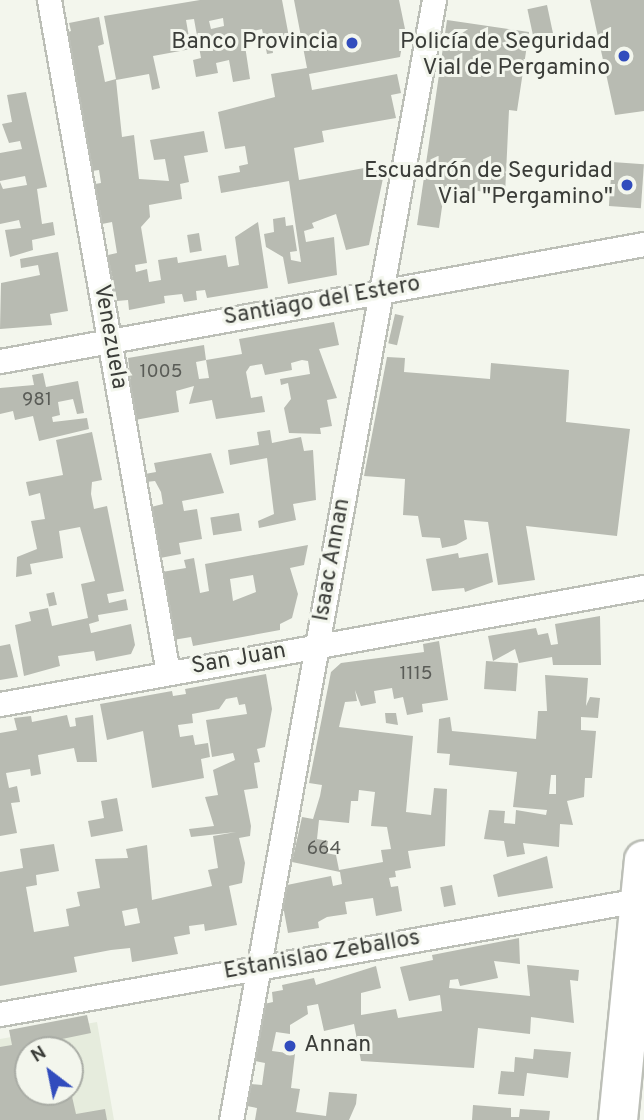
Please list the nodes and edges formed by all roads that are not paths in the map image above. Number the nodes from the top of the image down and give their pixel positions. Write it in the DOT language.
graph roads {
  1 [pos="49,0"];
  2 [pos="434,0"];
  3 [pos="644,244"];
  4 [pos="382,291"];
  5 [pos="110,341"];
  6 [pos="0,361"];
  7 [pos="644,587"];
  8 [pos="318,646"];
  9 [pos="169,673"];
  10 [pos="0,704"];
  11 [pos="644,860"];
  12 [pos="642,900"];
  13 [pos="258,967"];
  14 [pos="0,1014"];
  15 [pos="231,1120"];
  16 [pos="618,1120"];
  1 -- 5 [label="street, Venezuela"];
  2 -- 4 [label="street, Isaac Annan"];
  3 -- 4 [label="street, Santiago del Estero"];
  4 -- 5 [label="street, Santiago del Estero"];
  4 -- 8 [label="street, Isaac Annan"];
  5 -- 6 [label="street, Santiago del Estero"];
  5 -- 9 [label="street, Venezuela"];
  7 -- 8 [label="street, San Juan"];
  8 -- 9 [label="street, San Juan"];
  8 -- 13 [label="street, Isaac Annan"];
  9 -- 10 [label="street, San Juan"];
  11 -- 12 [label="highway"];
  12 -- 13 [label="street, Estanislao Zeballos"];
  12 -- 16 [label="highway"];
  13 -- 14 [label="street, Estanislao Zeballos"];
  13 -- 15 [label="street, Isaac Annan"];
}
